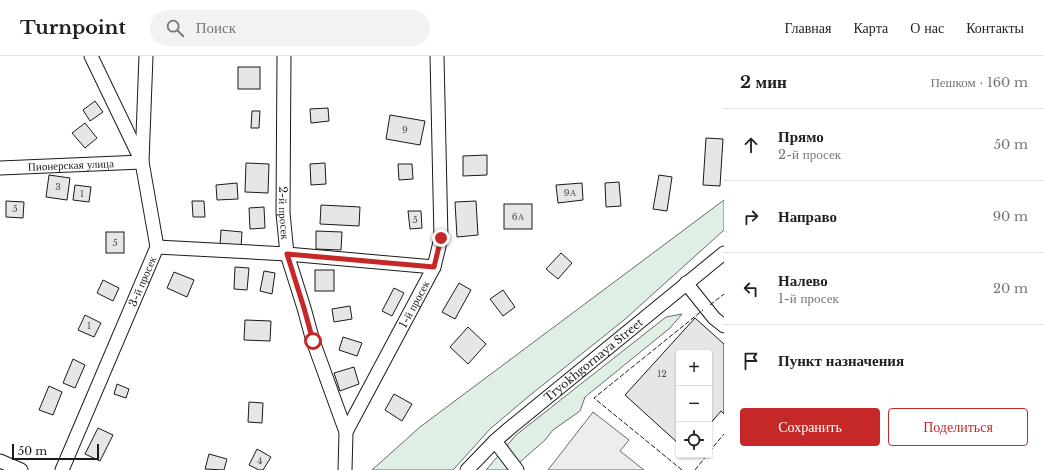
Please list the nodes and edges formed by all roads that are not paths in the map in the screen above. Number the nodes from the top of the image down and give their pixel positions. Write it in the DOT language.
graph roads {
  1 [pos="91,56"];
  2 [pos="146,56"];
  3 [pos="284,56"];
  4 [pos="437,56"];
  5 [pos="142,162"];
  6 [pos="0,168"];
  7 [pos="157,247"];
  8 [pos="724,253"];
  9 [pos="287,254"];
  10 [pos="434,267"];
  11 [pos="686,283"];
  12 [pos="724,326"];
  13 [pos="346,432"];
  14 [pos="495,441"];
  15 [pos="0,461"];
  16 [pos="21,470"];
  17 [pos="62,470"];
  18 [pos="345,470"];
  19 [pos="467,470"];
  20 [pos="517,470"];
  1 -- 5 [label="street"];
  2 -- 5 [label="street, 3-й просек"];
  3 -- 9 [label="street, 2-й просек"];
  4 -- 10 [label="street, 1-й просек"];
  5 -- 6 [label="street, Пионерская улица"];
  5 -- 7 [label="street, 3-й просек"];
  7 -- 9 [label="street"];
  7 -- 17 [label="street, 3-й просек"];
  8 -- 11 [label="street, Tryokhgornaya Street"];
  9 -- 10 [label="street"];
  9 -- 13 [label="street, 2-й просек"];
  10 -- 13 [label="street, 1-й просек"];
  11 -- 12 [label="street"];
  11 -- 14 [label="street, Tryokhgornaya Street"];
  13 -- 18 [label="street, 1-й просек"];
  14 -- 19 [label="street, Tryokhgornaya Street"];
  14 -- 20 [label="street"];
  15 -- 16 [label="street"];
}
